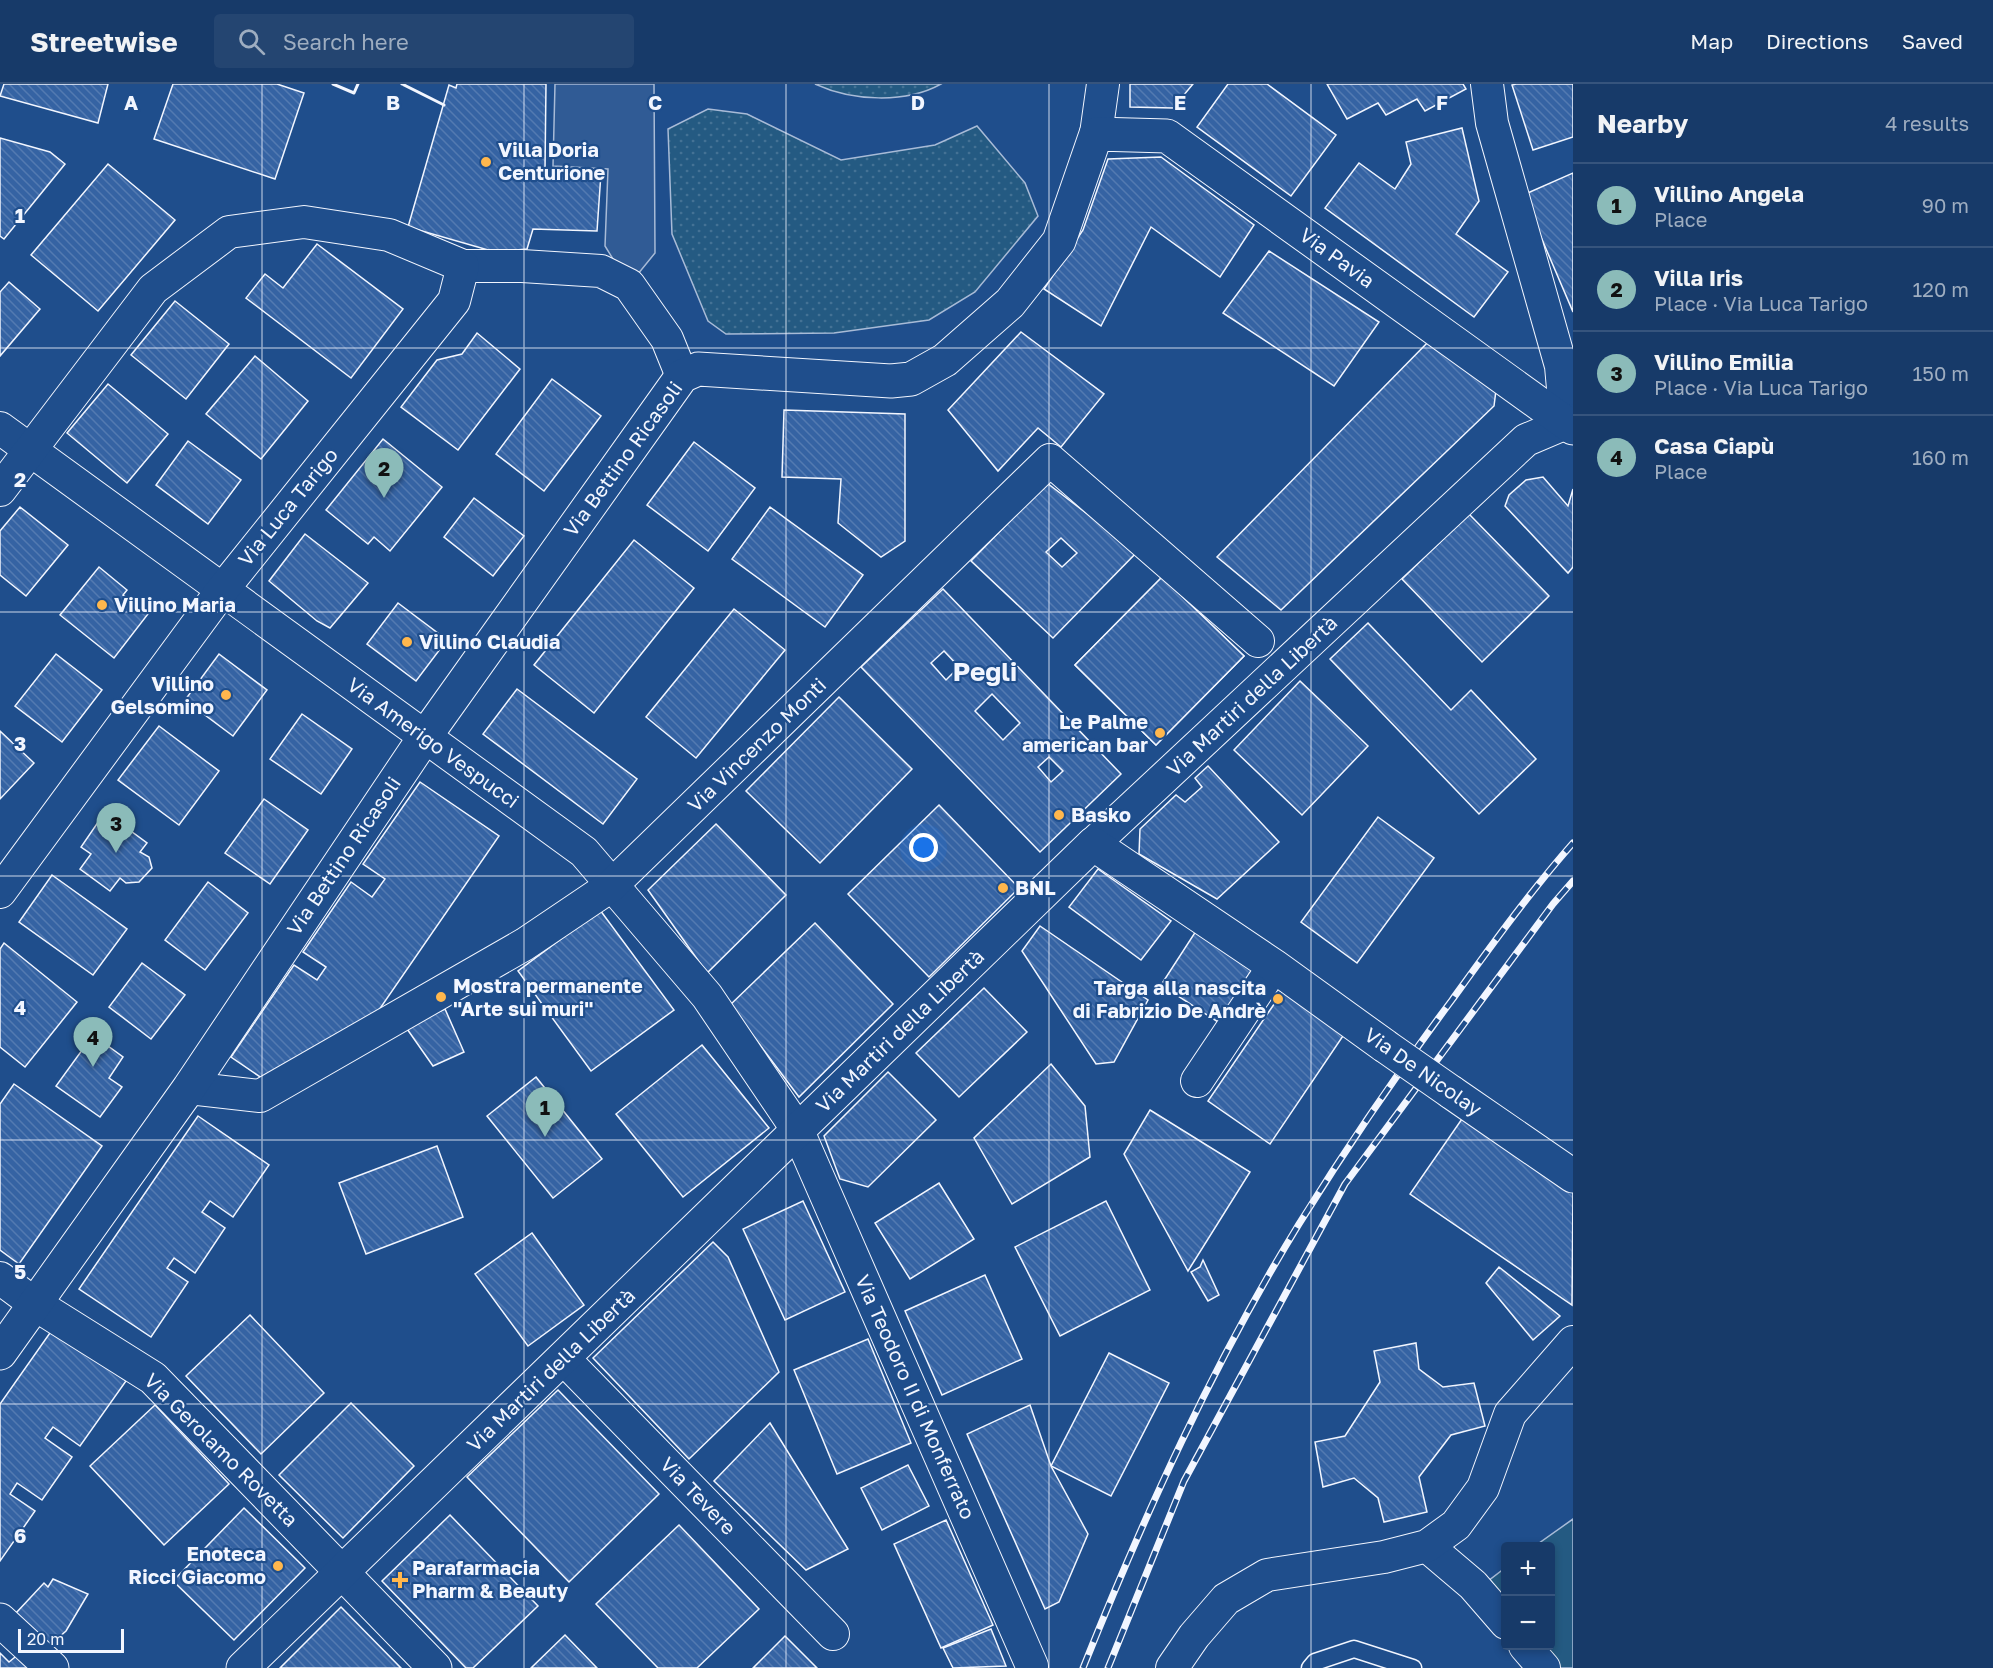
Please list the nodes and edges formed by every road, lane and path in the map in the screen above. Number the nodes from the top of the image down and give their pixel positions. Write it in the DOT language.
graph roads {
  1 [pos="1103,84"];
  2 [pos="1487,84"];
  3 [pos="1096,134"];
  4 [pos="463,266"];
  5 [pos="690,373"];
  6 [pos="1571,423"];
  7 [pos="0,428"];
  8 [pos="31,449"];
  9 [pos="0,490"];
  10 [pos="223,589"];
  11 [pos="1258,641"];
  12 [pos="424,738"];
  13 [pos="1093,844"];
  14 [pos="611,886"];
  15 [pos="0,892"];
  16 [pos="1274,966"];
  17 [pos="1197,1082"];
  18 [pos="189,1088"];
  19 [pos="797,1129"];
  20 [pos="1573,1176"];
  21 [pos="0,1278"];
  22 [pos="35,1304"];
  23 [pos="1573,1342"];
  24 [pos="0,1353"];
  25 [pos="563,1358"];
  26 [pos="1427,1546"];
  27 [pos="343,1573"];
  28 [pos="1501,1617"];
  29 [pos="0,1620"];
  30 [pos="833,1634"];
  31 [pos="1528,1650"];
  32 [pos="1032,1666"];
  33 [pos="52,1668"];
  34 [pos="243,1668"];
  35 [pos="435,1668"];
  36 [pos="1172,1668"];
  37 [pos="1310,1668"];
  38 [pos="1413,1668"];
  39 [pos="1544,1668"];
  1 -- 3 [label="street"];
  2 -- 6 [label="street"];
  3 -- 5 [label="street"];
  3 -- 6 [label="street, Via Pavia"];
  4 -- 5 [label="street"];
  4 -- 8 [label="street"];
  4 -- 10 [label="street, Via Luca Tarigo"];
  5 -- 12 [label="street, Via Bettino Ricasoli"];
  6 -- 13 [label="street, Via Martiri della Libertà"];
  7 -- 8 [label="street, Via Amerigo Vespucci"];
  8 -- 9 [label="street"];
  8 -- 10 [label="street, Via Amerigo Vespucci"];
  10 -- 12 [label="street, Via Amerigo Vespucci"];
  10 -- 15 [label="street, Via Luca Tarigo"];
  11 -- 14 [label="street, Via Vincenzo Monti"];
  12 -- 14 [label="street, Via Amerigo Vespucci"];
  12 -- 18 [label="street, Via Bettino Ricasoli"];
  13 -- 16 [label="street, Via De Nicolay"];
  13 -- 19 [label="street, Via Martiri della Libertà"];
  14 -- 18 [label="street, Via Vincenzo Monti"];
  14 -- 19 [label="street, Via Amerigo Vespucci"];
  16 -- 17 [label="street"];
  16 -- 20 [label="street, Via De Nicolay, bridge"];
  18 -- 22 [label="street, Via Bettino Ricasoli"];
  19 -- 25 [label="street, Via Martiri della Libertà"];
  19 -- 32 [label="street, Via Teodoro II di Monferrato"];
  21 -- 22 [label="street, Via Gerolamo Rovetta"];
  22 -- 24 [label="street, Via Bettino Ricasoli"];
  22 -- 27 [label="street, Via Gerolamo Rovetta"];
  23 -- 26 [label="street"];
  25 -- 27 [label="street, Via Martiri della Libertà"];
  25 -- 30 [label="street, Via Tevere"];
  26 -- 28 [label="street"];
  26 -- 36 [label="street"];
  27 -- 34 [label="street, Via Martiri della Libertà"];
  27 -- 35 [label="street, Via Gerolamo Rovetta"];
  29 -- 33 [label="street"];
  31 -- 39 [label="street"];
  37 -- 38 [label="lane"];
}
